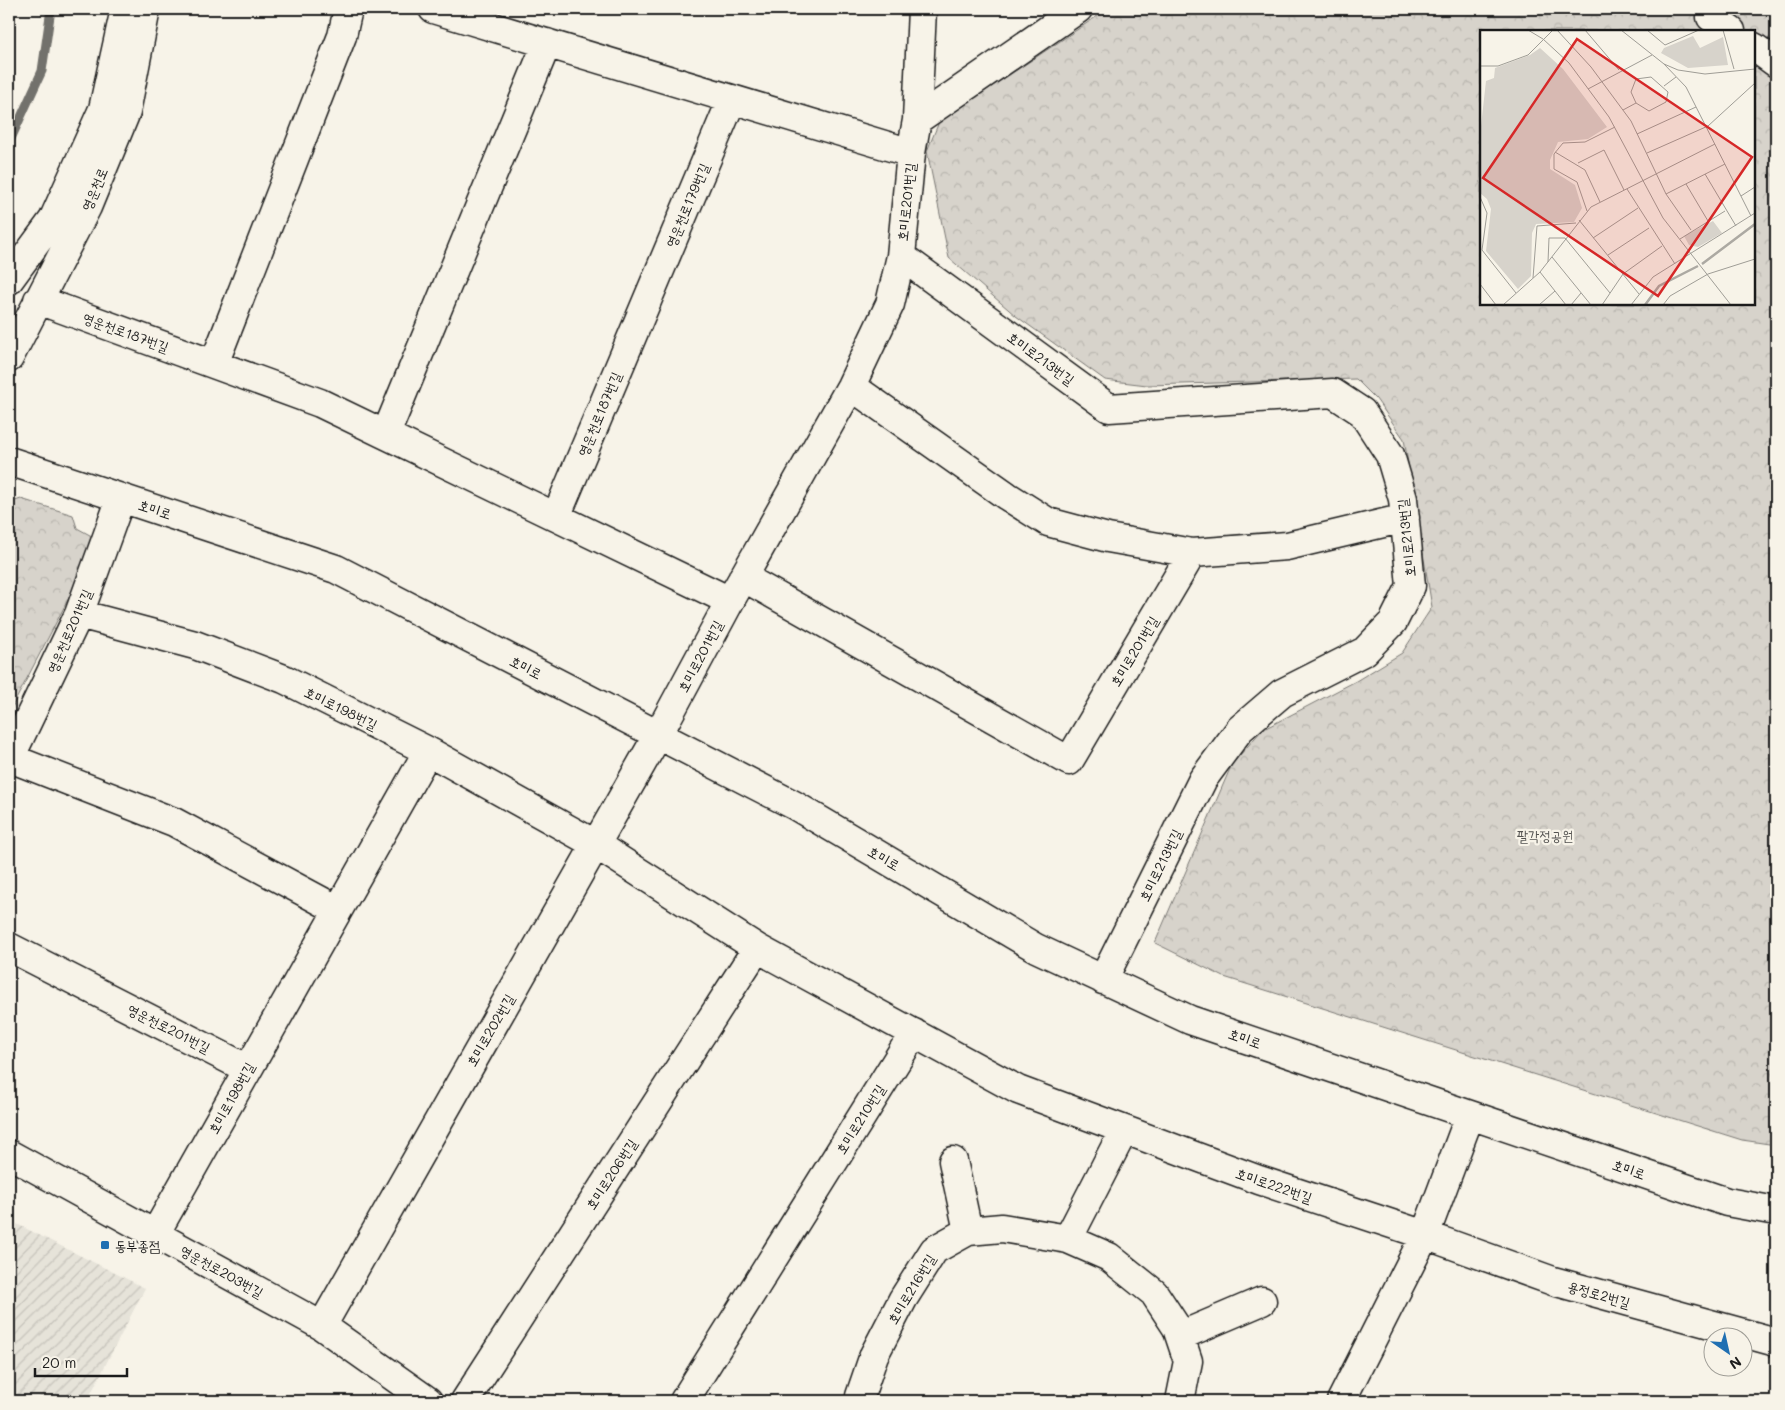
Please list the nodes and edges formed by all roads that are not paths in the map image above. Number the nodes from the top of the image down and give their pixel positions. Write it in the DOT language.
graph roads {
  1 [pos="125,9"];
  2 [pos="146,9"];
  3 [pos="348,9"];
  4 [pos="433,9"];
  5 [pos="922,9"];
  6 [pos="1078,9"];
  7 [pos="547,43"];
  8 [pos="1755,48"];
  9 [pos="1776,63"];
  10 [pos="732,99"];
  11 [pos="917,120"];
  12 [pos="911,153"];
  13 [pos="901,256"];
  14 [pos="9,280"];
  15 [pos="38,300"];
  16 [pos="643,311"];
  17 [pos="9,358"];
  18 [pos="214,364"];
  19 [pos="851,386"];
  20 [pos="386,434"];
  21 [pos="9,461"];
  22 [pos="121,498"];
  23 [pos="556,517"];
  24 [pos="1405,518"];
  25 [pos="1192,553"];
  26 [pos="743,577"];
  27 [pos="730,601"];
  28 [pos="79,614"];
  29 [pos="658,735"];
  30 [pos="428,751"];
  31 [pos="9,759"];
  32 [pos="595,844"];
  33 [pos="338,910"];
  34 [pos="9,947"];
  35 [pos="757,948"];
  36 [pos="1104,980"];
  37 [pos="914,1033"];
  38 [pos="248,1069"];
  39 [pos="1470,1115"];
  40 [pos="1124,1130"];
  41 [pos="9,1154"];
  42 [pos="953,1161"];
  43 [pos="1776,1211"];
  44 [pos="968,1231"];
  45 [pos="154,1234"];
  46 [pos="1425,1235"];
  47 [pos="1068,1239"];
  48 [pos="1262,1301"];
  49 [pos="322,1326"];
  50 [pos="1180,1336"];
  51 [pos="1776,1342"];
  52 [pos="1347,1400"];
  53 [pos="428,1401"];
  54 [pos="465,1401"];
  55 [pos="684,1401"];
  56 [pos="862,1401"];
  57 [pos="1180,1401"];
  1 -- 14 [label="street"];
  2 -- 15 [label="street, 영운천로"];
  3 -- 18 [label="street"];
  4 -- 7 [label="street"];
  5 -- 11 [label="street, 호미로201번길"];
  6 -- 11 [label="street"];
  7 -- 10 [label="street"];
  7 -- 20 [label="street"];
  8 -- 9 [label="street"];
  10 -- 12 [label="street"];
  10 -- 16 [label="street, 영운천로179번길"];
  11 -- 12 [label="street, 호미로201번길"];
  12 -- 13 [label="street, 호미로201번길"];
  13 -- 19 [label="street, 호미로201번길"];
  13 -- 24 [label="street, 호미로213번길"];
  15 -- 17 [label="street, 영운천로"];
  15 -- 18 [label="street, 영운천로187번길"];
  16 -- 23 [label="street, 영운천로187번길"];
  18 -- 20 [label="street, 영운천로187번길"];
  19 -- 25 [label="street"];
  19 -- 26 [label="street, 호미로201번길"];
  20 -- 23 [label="street, 영운천로187번길"];
  21 -- 22 [label="street, 호미로"];
  22 -- 28 [label="street, 영운천로201번길"];
  22 -- 29 [label="street, 호미로"];
  23 -- 27 [label="street, 영운천로187번길"];
  24 -- 25 [label="street"];
  24 -- 36 [label="street, 호미로213번길"];
  25 -- 26 [label="street, 호미로201번길"];
  26 -- 27 [label="street, 호미로201번길"];
  27 -- 29 [label="street, 호미로201번길"];
  28 -- 30 [label="street, 호미로198번길"];
  28 -- 31 [label="street, 영운천로201번길"];
  29 -- 32 [label="street, 호미로202번길"];
  29 -- 36 [label="street, 호미로"];
  30 -- 32 [label="street"];
  30 -- 33 [label="street, 호미로198번길"];
  31 -- 33 [label="street"];
  32 -- 35 [label="street"];
  32 -- 49 [label="street, 호미로202번길"];
  33 -- 38 [label="street, 호미로198번길"];
  34 -- 38 [label="street, 영운천로201번길"];
  35 -- 37 [label="street"];
  35 -- 54 [label="street, 호미로206번길"];
  36 -- 39 [label="street, 호미로"];
  37 -- 40 [label="street"];
  37 -- 55 [label="street, 호미로210번길"];
  38 -- 45 [label="street, 호미로198번길"];
  39 -- 43 [label="street, 호미로"];
  39 -- 46 [label="street"];
  40 -- 46 [label="street, 호미로222번길"];
  40 -- 47 [label="street"];
  41 -- 45 [label="street, 영운천로203번길"];
  42 -- 44 [label="street"];
  44 -- 47 [label="street, 호미로216번길"];
  44 -- 56 [label="street, 호미로216번길"];
  45 -- 49 [label="street, 영운천로203번길"];
  46 -- 51 [label="street, 용정로2번길"];
  46 -- 52 [label="street"];
  47 -- 50 [label="street, 호미로216번길"];
  48 -- 50 [label="street"];
  49 -- 53 [label="street, 영운천로203번길"];
  50 -- 57 [label="street, 호미로216번길"];
}
